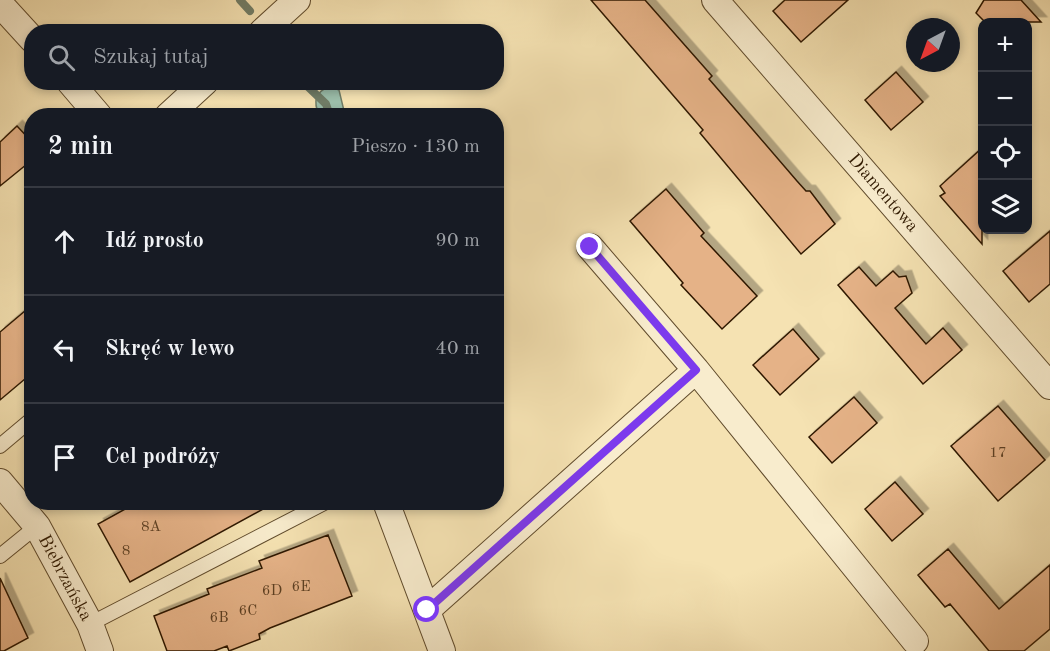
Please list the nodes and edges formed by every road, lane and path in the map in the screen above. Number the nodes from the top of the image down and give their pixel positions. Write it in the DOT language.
graph roads {
  1 [pos="297,0"];
  2 [pos="715,0"];
  3 [pos="0,4"];
  4 [pos="271,24"];
  5 [pos="24,30"];
  6 [pos="77,90"];
  7 [pos="196,90"];
  8 [pos="92,108"];
  9 [pos="177,108"];
  10 [pos="590,247"];
  11 [pos="696,370"];
  12 [pos="1050,386"];
  13 [pos="24,426"];
  14 [pos="0,446"];
  15 [pos="0,482"];
  16 [pos="311,510"];
  17 [pos="389,510"];
  18 [pos="37,526"];
  19 [pos="0,556"];
  20 [pos="427,610"];
  21 [pos="90,624"];
  22 [pos="915,641"];
  23 [pos="100,651"];
  24 [pos="442,651"];
  1 -- 4 [label="street"];
  2 -- 12 [label="street, Diamentowa"];
  3 -- 5 [label="street"];
  6 -- 8 [label="street"];
  7 -- 9 [label="street"];
  10 -- 11 [label="street"];
  11 -- 20 [label="street"];
  11 -- 22 [label="street"];
  13 -- 14 [label="lane"];
  15 -- 18 [label="street, Biebrzańska"];
  16 -- 21 [label="lane"];
  17 -- 20 [label="street"];
  18 -- 19 [label="lane"];
  18 -- 21 [label="street, Biebrzańska"];
  20 -- 24 [label="street"];
  21 -- 23 [label="street, Biebrzańska"];
}
